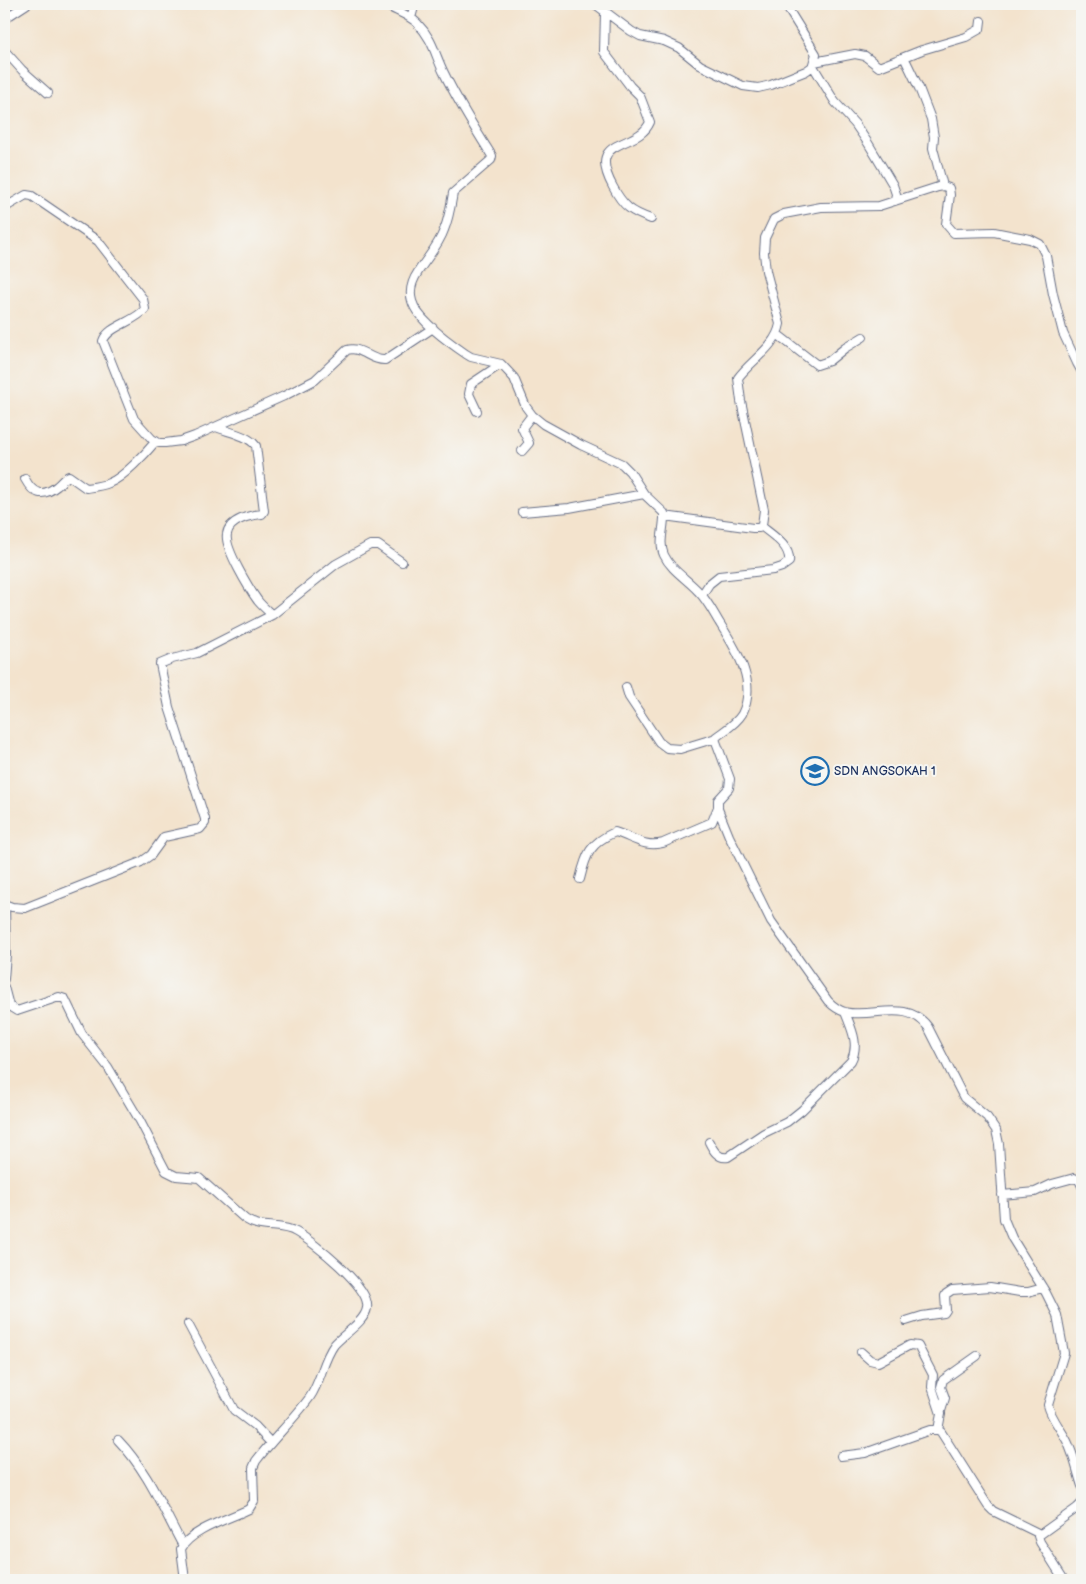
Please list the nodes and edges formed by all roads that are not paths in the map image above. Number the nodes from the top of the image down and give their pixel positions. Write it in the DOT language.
graph roads {
  1 [pos="27,4"];
  2 [pos="384,4"];
  3 [pos="418,4"];
  4 [pos="784,4"];
  5 [pos="600,7"];
  6 [pos="411,18"];
  7 [pos="4,20"];
  8 [pos="981,21"];
  9 [pos="4,50"];
  10 [pos="904,57"];
  11 [pos="814,64"];
  12 [pos="48,93"];
  13 [pos="943,186"];
  14 [pos="895,201"];
  15 [pos="4,208"];
  16 [pos="651,219"];
  17 [pos="433,328"];
  18 [pos="777,334"];
  19 [pos="863,336"];
  20 [pos="501,364"];
  21 [pos="1082,372"];
  22 [pos="477,412"];
  23 [pos="532,415"];
  24 [pos="216,427"];
  25 [pos="156,441"];
  26 [pos="522,451"];
  27 [pos="25,479"];
  28 [pos="644,494"];
  29 [pos="522,512"];
  30 [pos="664,516"];
  31 [pos="761,526"];
  32 [pos="402,562"];
  33 [pos="702,595"];
  34 [pos="272,616"];
  35 [pos="626,687"];
  36 [pos="716,738"];
  37 [pos="718,807"];
  38 [pos="580,879"];
  39 [pos="4,904"];
  40 [pos="4,979"];
  41 [pos="4,987"];
  42 [pos="845,1012"];
  43 [pos="710,1142"];
  44 [pos="1080,1178"];
  45 [pos="1082,1186"];
  46 [pos="1002,1195"];
  47 [pos="1043,1288"];
  48 [pos="906,1321"];
  49 [pos="188,1324"];
  50 [pos="861,1352"];
  51 [pos="977,1356"];
  52 [pos="941,1411"];
  53 [pos="938,1430"];
  54 [pos="118,1440"];
  55 [pos="271,1443"];
  56 [pos="841,1456"];
  57 [pos="1082,1486"];
  58 [pos="1082,1502"];
  59 [pos="1040,1534"];
  60 [pos="183,1546"];
  61 [pos="185,1580"];
  62 [pos="1064,1580"];
  1 -- 7 [label="street"];
  2 -- 6 [label="street"];
  3 -- 6 [label="street"];
  4 -- 11 [label="street"];
  5 -- 11 [label="street"];
  5 -- 16 [label="street"];
  6 -- 17 [label="street"];
  8 -- 10 [label="street"];
  9 -- 12 [label="street"];
  10 -- 11 [label="street"];
  10 -- 13 [label="street"];
  11 -- 14 [label="street"];
  13 -- 14 [label="street"];
  13 -- 21 [label="street"];
  14 -- 18 [label="street"];
  15 -- 25 [label="street"];
  17 -- 20 [label="street"];
  17 -- 24 [label="street"];
  18 -- 19 [label="street"];
  18 -- 31 [label="street"];
  20 -- 22 [label="street"];
  20 -- 23 [label="street"];
  23 -- 26 [label="street"];
  23 -- 28 [label="street"];
  24 -- 25 [label="street"];
  24 -- 34 [label="street"];
  25 -- 27 [label="street"];
  28 -- 29 [label="street"];
  28 -- 30 [label="street"];
  30 -- 31 [label="street"];
  30 -- 33 [label="street"];
  31 -- 33 [label="street"];
  32 -- 34 [label="street"];
  33 -- 36 [label="street"];
  34 -- 39 [label="street"];
  35 -- 36 [label="street"];
  36 -- 37 [label="street"];
  37 -- 38 [label="street"];
  37 -- 42 [label="street"];
  39 -- 40 [label="street"];
  41 -- 55 [label="street"];
  42 -- 43 [label="street"];
  42 -- 46 [label="street"];
  44 -- 45 [label="street"];
  44 -- 46 [label="street"];
  46 -- 47 [label="street"];
  47 -- 48 [label="street"];
  47 -- 57 [label="street"];
  49 -- 55 [label="street"];
  50 -- 52 [label="street"];
  51 -- 52 [label="street"];
  52 -- 53 [label="street"];
  53 -- 56 [label="street"];
  53 -- 59 [label="street"];
  54 -- 60 [label="street"];
  55 -- 60 [label="street"];
  58 -- 59 [label="street"];
  59 -- 62 [label="street"];
  60 -- 61 [label="street"];
}
